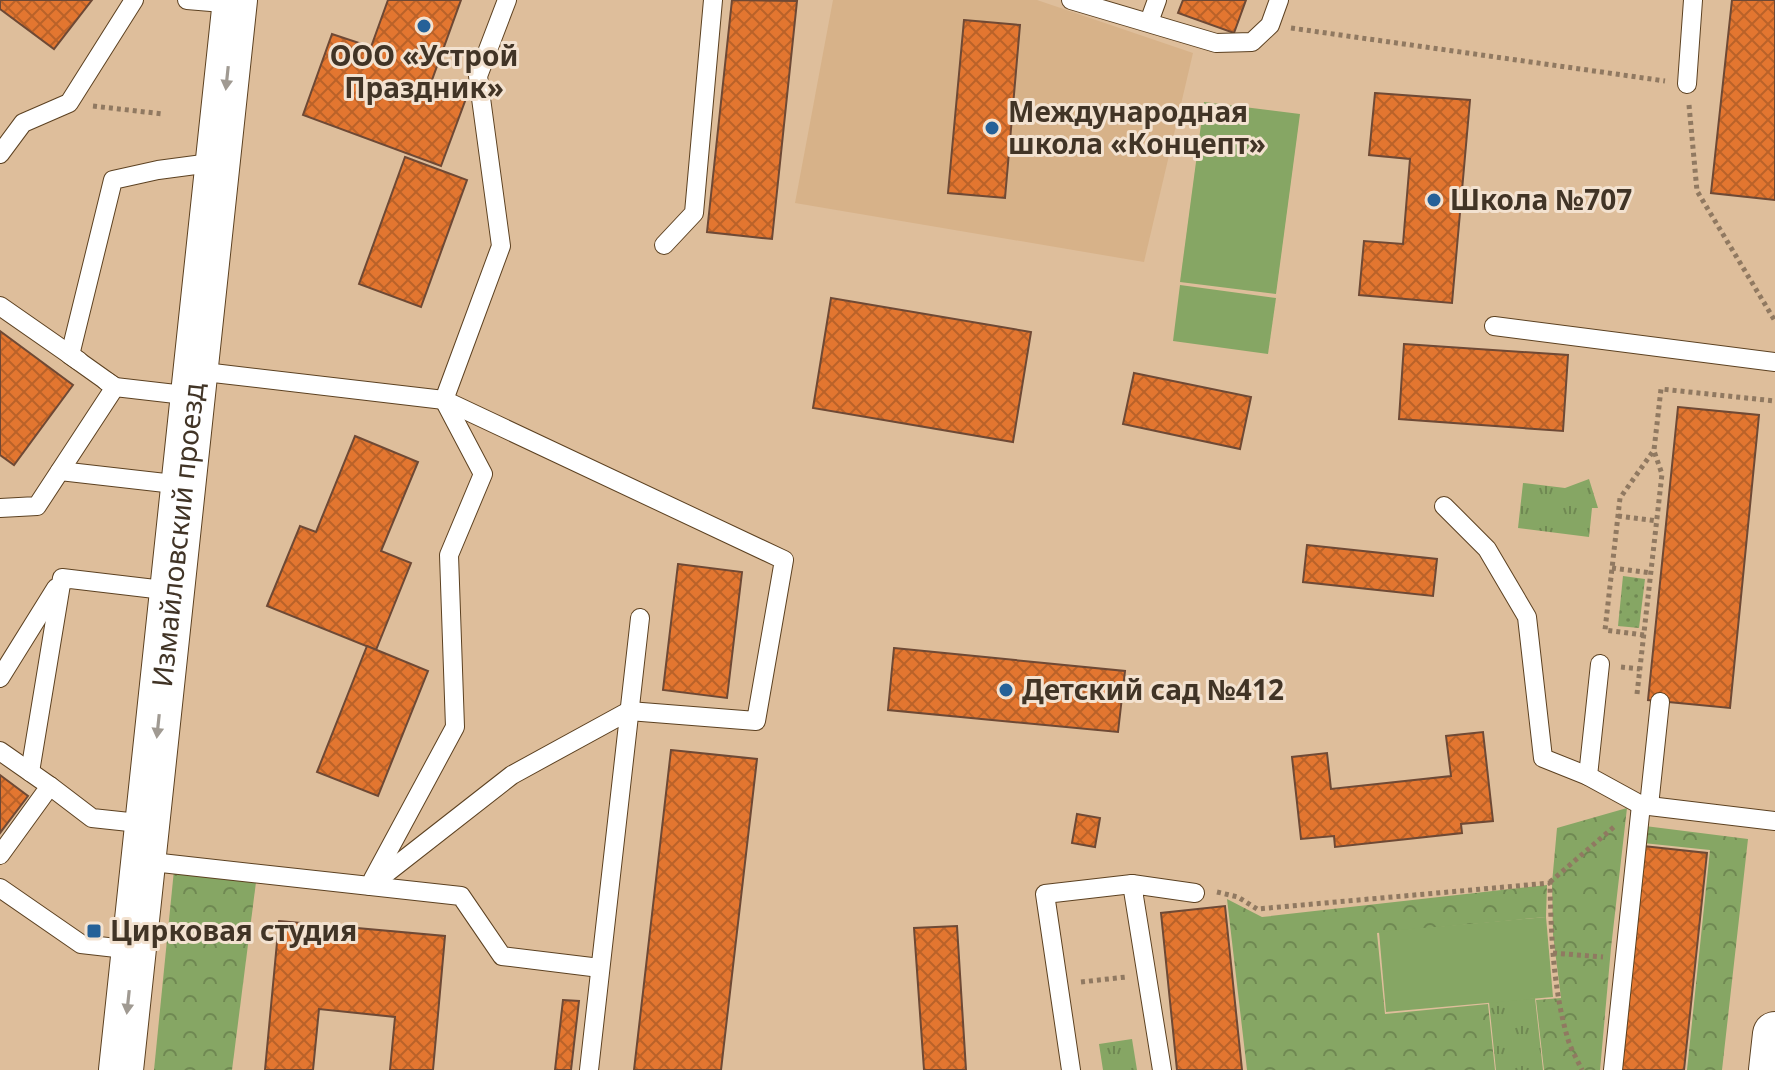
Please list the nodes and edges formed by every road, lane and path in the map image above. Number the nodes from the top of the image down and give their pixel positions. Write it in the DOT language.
graph roads {
  1 [pos="134,0"];
  2 [pos="187,0"];
  3 [pos="507,0"];
  4 [pos="713,0"];
  5 [pos="1071,0"];
  6 [pos="1157,0"];
  7 [pos="1279,0"];
  8 [pos="1693,0"];
  9 [pos="235,2"];
  10 [pos="1149,22"];
  11 [pos="1270,25"];
  12 [pos="1687,84"];
  13 [pos="69,103"];
  14 [pos="163,114"];
  15 [pos="0,154"];
  16 [pos="218,162"];
  17 [pos="664,245"];
  18 [pos="0,306"];
  19 [pos="1775,321"];
  20 [pos="1494,326"];
  21 [pos="70,355"];
  22 [pos="1775,362"];
  23 [pos="194,384"];
  24 [pos="115,387"];
  25 [pos="444,400"];
  26 [pos="1775,401"];
  27 [pos="1654,450"];
  28 [pos="60,471"];
  29 [pos="183,485"];
  30 [pos="1444,506"];
  31 [pos="0,508"];
  32 [pos="1618,516"];
  33 [pos="1657,521"];
  34 [pos="1612,568"];
  35 [pos="1651,573"];
  36 [pos="62,578"];
  37 [pos="172,591"];
  38 [pos="640,618"];
  39 [pos="1644,635"];
  40 [pos="1600,664"];
  41 [pos="0,678"];
  42 [pos="1637,698"];
  43 [pos="1660,702"];
  44 [pos="629,711"];
  45 [pos="0,751"];
  46 [pos="30,772"];
  47 [pos="1588,776"];
  48 [pos="50,786"];
  49 [pos="1645,805"];
  50 [pos="1775,821"];
  51 [pos="146,843"];
  52 [pos="0,855"];
  53 [pos="1550,883"];
  54 [pos="1132,884"];
  55 [pos="370,886"];
  56 [pos="0,888"];
  57 [pos="1195,893"];
  58 [pos="1551,914"];
  59 [pos="1546,923"];
  60 [pos="134,950"];
  61 [pos="1553,953"];
  62 [pos="1585,955"];
  63 [pos="600,968"];
  64 [pos="1147,975"];
  65 [pos="1058,984"];
  66 [pos="1775,1034"];
  67 [pos="1775,1041"];
  68 [pos="121,1070"];
  69 [pos="589,1070"];
  70 [pos="1071,1070"];
  71 [pos="1162,1070"];
  72 [pos="1582,1070"];
  73 [pos="1613,1070"];
  74 [pos="1771,1070"];
  1 -- 13 [label="lane"];
  2 -- 9 [label="lane"];
  3 -- 25 [label="lane"];
  4 -- 17 [label="lane"];
  5 -- 10 [label="lane"];
  6 -- 10 [label="lane"];
  7 -- 11 [label="lane"];
  8 -- 12 [label="lane"];
  9 -- 16 [label="street, Измайловский проезд, one-way"];
  10 -- 11 [label="lane"];
  11 -- 12 [label="path"];
  12 -- 19 [label="path"];
  13 -- 14 [label="path"];
  13 -- 15 [label="lane"];
  16 -- 21 [label="lane"];
  16 -- 23 [label="street, Измайловский проезд"];
  18 -- 21 [label="lane"];
  20 -- 22 [label="lane"];
  21 -- 24 [label="lane"];
  23 -- 24 [label="lane"];
  23 -- 25 [label="lane"];
  23 -- 29 [label="street, Измайловский проезд"];
  24 -- 28 [label="lane"];
  25 -- 44 [label="lane"];
  25 -- 55 [label="lane"];
  26 -- 27 [label="path"];
  27 -- 32 [label="path"];
  27 -- 33 [label="path"];
  28 -- 29 [label="lane"];
  28 -- 31 [label="lane"];
  29 -- 37 [label="street, Измайловский проезд"];
  30 -- 47 [label="lane"];
  32 -- 33 [label="path"];
  32 -- 34 [label="path"];
  33 -- 35 [label="path"];
  34 -- 35 [label="path"];
  34 -- 39 [label="path"];
  35 -- 39 [label="path"];
  36 -- 37 [label="lane"];
  36 -- 41 [label="lane"];
  36 -- 46 [label="lane"];
  37 -- 51 [label="street, Измайловский проезд, one-way"];
  38 -- 44 [label="lane"];
  39 -- 42 [label="path"];
  40 -- 47 [label="lane"];
  43 -- 49 [label="lane"];
  44 -- 55 [label="lane"];
  44 -- 63 [label="lane"];
  45 -- 46 [label="lane"];
  46 -- 48 [label="lane"];
  47 -- 49 [label="lane"];
  48 -- 51 [label="lane"];
  48 -- 52 [label="lane"];
  49 -- 50 [label="lane"];
  49 -- 53 [label="path"];
  49 -- 73 [label="lane"];
  51 -- 55 [label="lane"];
  51 -- 60 [label="street, Измайловский проезд"];
  53 -- 57 [label="path"];
  53 -- 58 [label="path"];
  54 -- 57 [label="lane"];
  54 -- 64 [label="lane"];
  54 -- 65 [label="lane"];
  55 -- 63 [label="lane"];
  56 -- 60 [label="lane"];
  58 -- 59 [label="path"];
  58 -- 61 [label="path"];
  60 -- 68 [label="street, Измайловский проезд, one-way"];
  61 -- 62 [label="path"];
  61 -- 72 [label="path"];
  63 -- 69 [label="lane"];
  64 -- 65 [label="path"];
  64 -- 71 [label="lane"];
  65 -- 70 [label="lane"];
  66 -- 67 [label="street"];
  67 -- 74 [label="street"];
}
